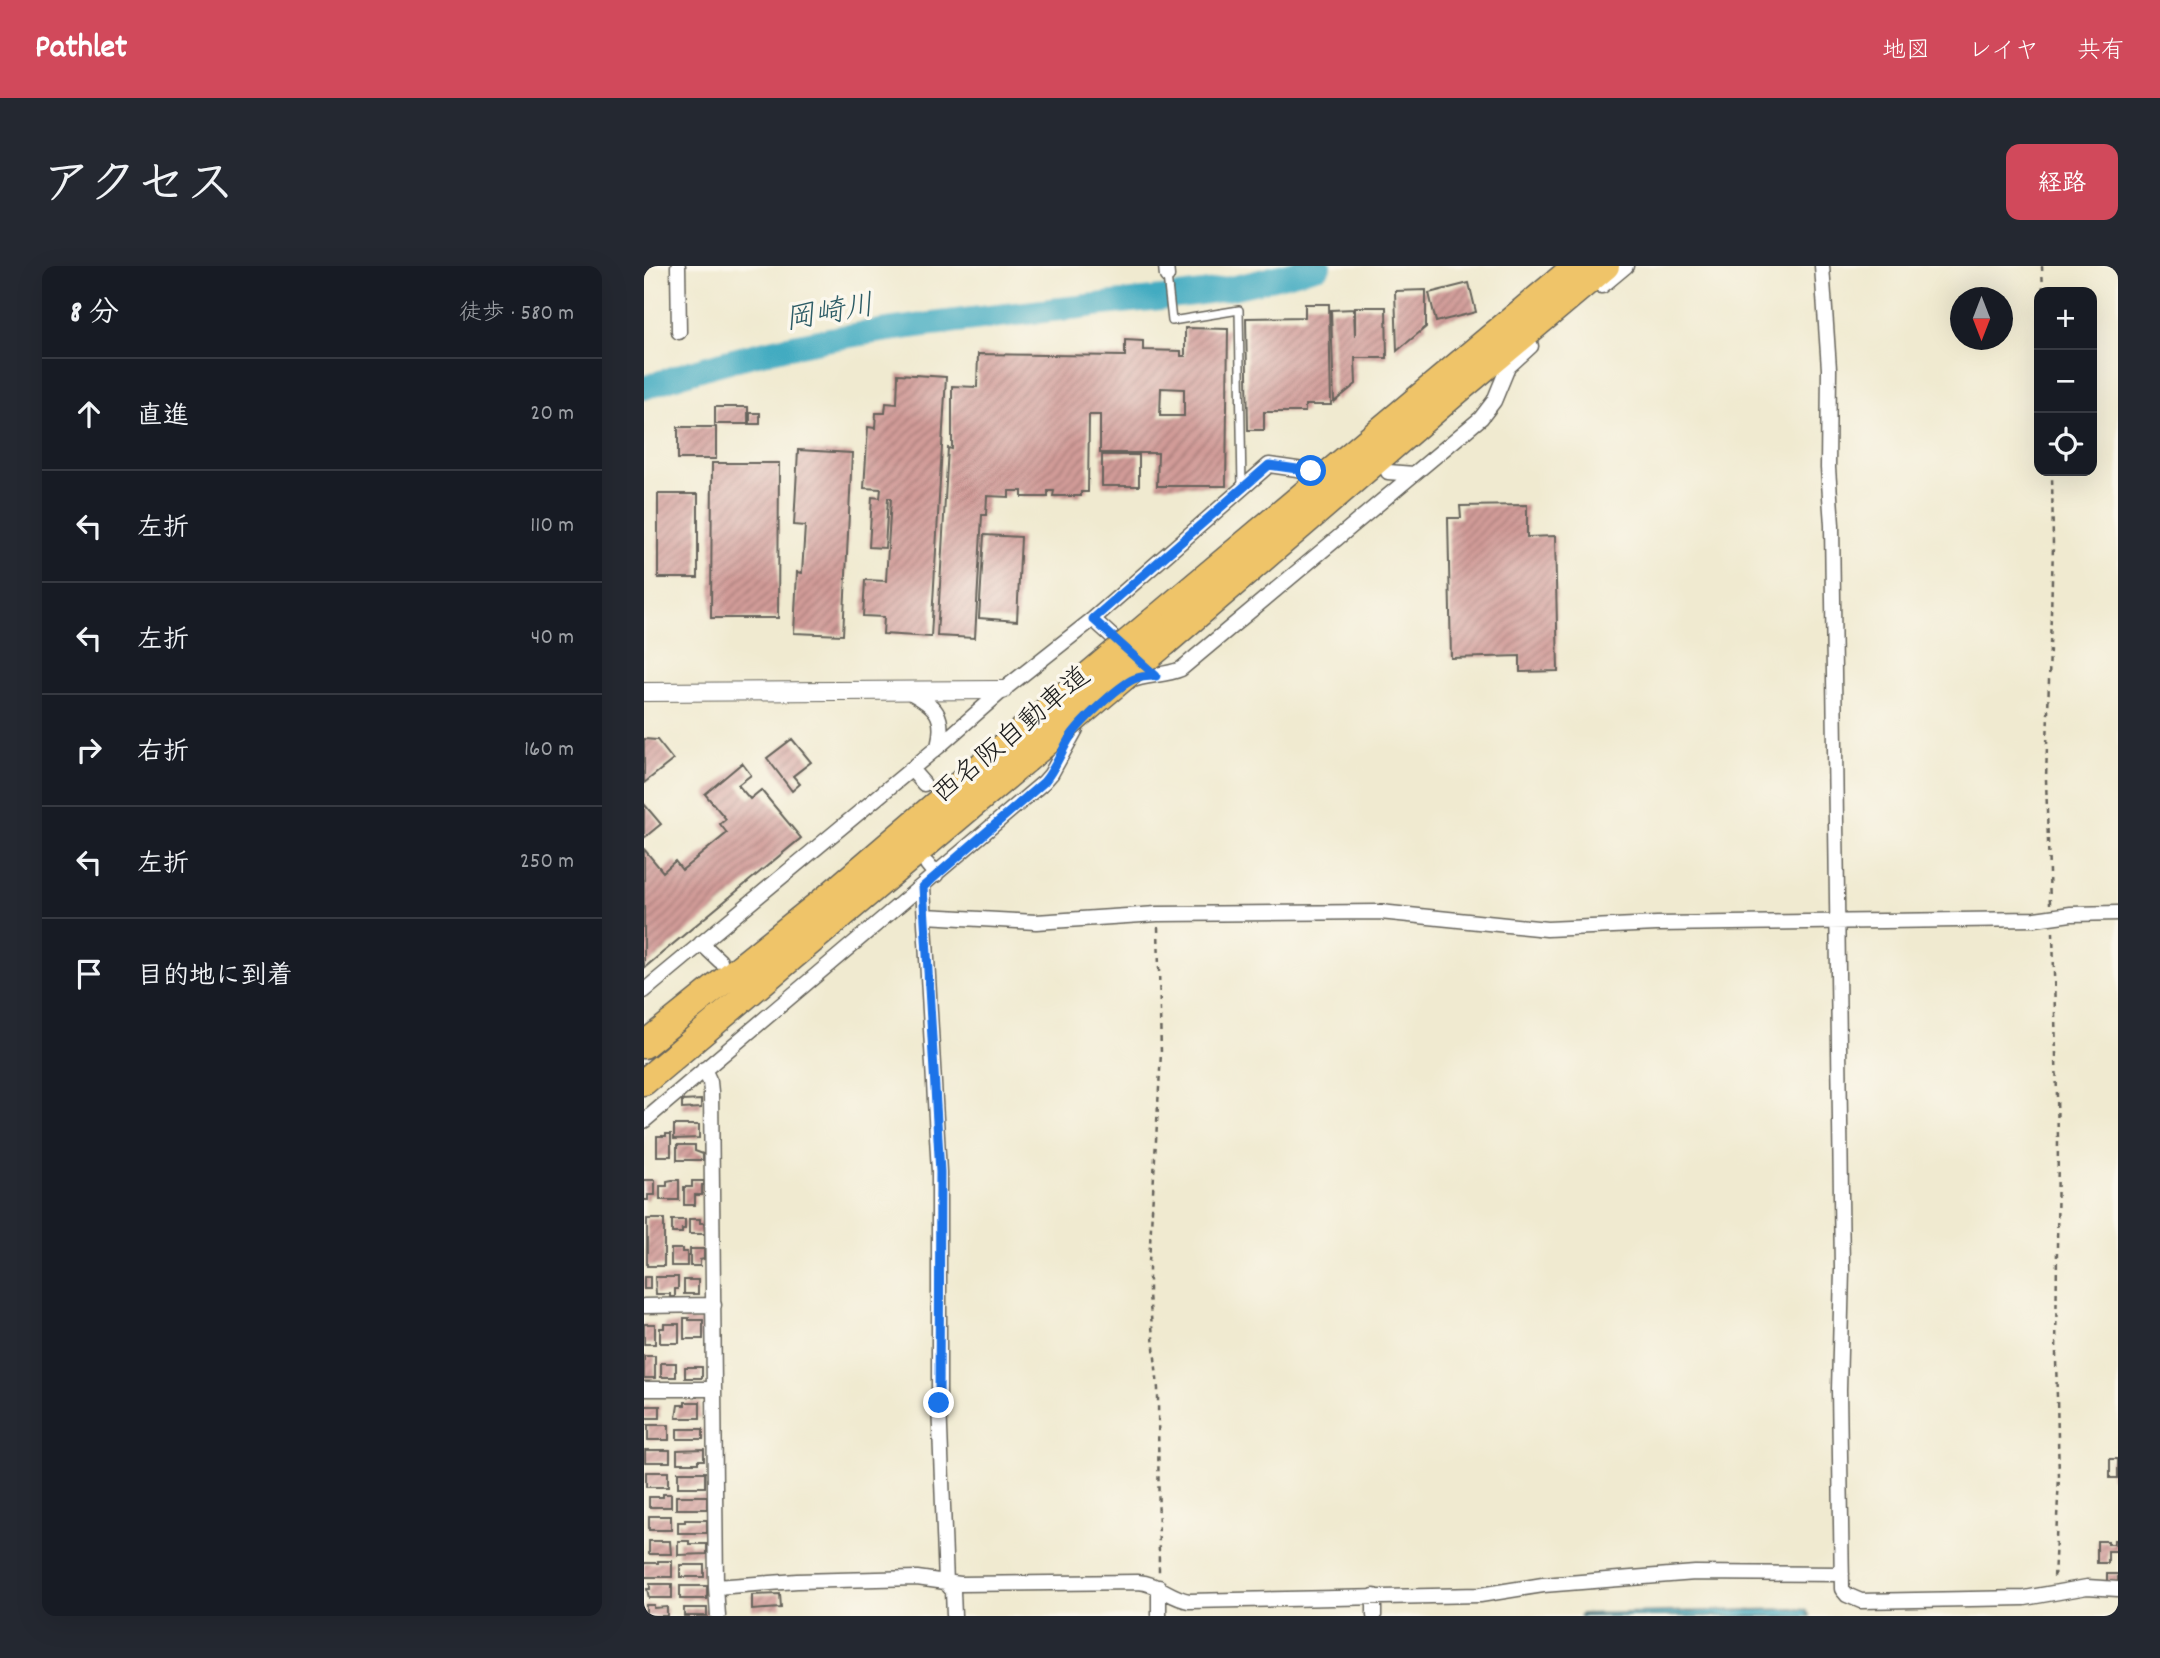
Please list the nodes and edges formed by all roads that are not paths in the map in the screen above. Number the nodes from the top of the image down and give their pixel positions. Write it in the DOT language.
graph roads {
  1 [pos="678,266"];
  2 [pos="1576,266"];
  3 [pos="1606,266"];
  4 [pos="1626,266"];
  5 [pos="1822,266"];
  6 [pos="1167,271"];
  7 [pos="679,332"];
  8 [pos="1448,386"];
  9 [pos="1311,471"];
  10 [pos="1388,472"];
  11 [pos="1414,474"];
  12 [pos="1242,490"];
  13 [pos="1093,619"];
  14 [pos="1156,676"];
  15 [pos="1003,690"];
  16 [pos="908,691"];
  17 [pos="644,692"];
  18 [pos="938,747"];
  19 [pos="1018,750"];
  20 [pos="911,769"];
  21 [pos="924,784"];
  22 [pos="923,887"];
  23 [pos="2118,913"];
  24 [pos="925,916"];
  25 [pos="1836,922"];
  26 [pos="701,943"];
  27 [pos="720,961"];
  28 [pos="644,991"];
  29 [pos="716,1037"];
  30 [pos="644,1045"];
  31 [pos="726,1050"];
  32 [pos="704,1069"];
  33 [pos="644,1082"];
  34 [pos="644,1121"];
  35 [pos="714,1305"];
  36 [pos="644,1306"];
  37 [pos="714,1388"];
  38 [pos="644,1389"];
  39 [pos="1842,1573"];
  40 [pos="946,1583"];
  41 [pos="716,1587"];
  42 [pos="1159,1587"];
  43 [pos="2118,1589"];
  44 [pos="1374,1596"];
  45 [pos="718,1616"];
  46 [pos="954,1616"];
  47 [pos="1159,1616"];
  48 [pos="1374,1616"];
  1 -- 7 [label="street"];
  2 -- 8 [label="highway, 西名阪自動車道"];
  3 -- 8 [label="highway, 西名阪自動車道"];
  4 -- 11 [label="street"];
  5 -- 25 [label="street"];
  6 -- 12 [label="lane"];
  8 -- 19 [label="highway, 西名阪自動車道, bridge"];
  9 -- 12 [label="street"];
  10 -- 11 [label="street"];
  11 -- 14 [label="street"];
  12 -- 13 [label="street"];
  13 -- 14 [label="street"];
  13 -- 15 [label="street"];
  14 -- 22 [label="street"];
  15 -- 16 [label="street"];
  15 -- 18 [label="street"];
  16 -- 17 [label="street"];
  16 -- 18 [label="street"];
  18 -- 20 [label="street"];
  19 -- 30 [label="highway, 西名阪自動車道"];
  19 -- 33 [label="highway, 西名阪自動車道"];
  20 -- 21 [label="street"];
  20 -- 26 [label="street"];
  22 -- 24 [label="street"];
  22 -- 31 [label="street"];
  23 -- 25 [label="street"];
  24 -- 25 [label="street"];
  24 -- 40 [label="street"];
  25 -- 39 [label="street"];
  26 -- 27 [label="street"];
  26 -- 28 [label="street"];
  29 -- 31 [label="street"];
  31 -- 32 [label="street"];
  32 -- 34 [label="street"];
  32 -- 35 [label="street"];
  35 -- 36 [label="street"];
  35 -- 37 [label="street"];
  37 -- 38 [label="street"];
  37 -- 41 [label="street"];
  39 -- 43 [label="street"];
  39 -- 44 [label="street"];
  40 -- 41 [label="street"];
  40 -- 42 [label="street"];
  40 -- 46 [label="street"];
  41 -- 45 [label="street"];
  42 -- 44 [label="street"];
  42 -- 47 [label="street"];
  44 -- 48 [label="street"];
}
